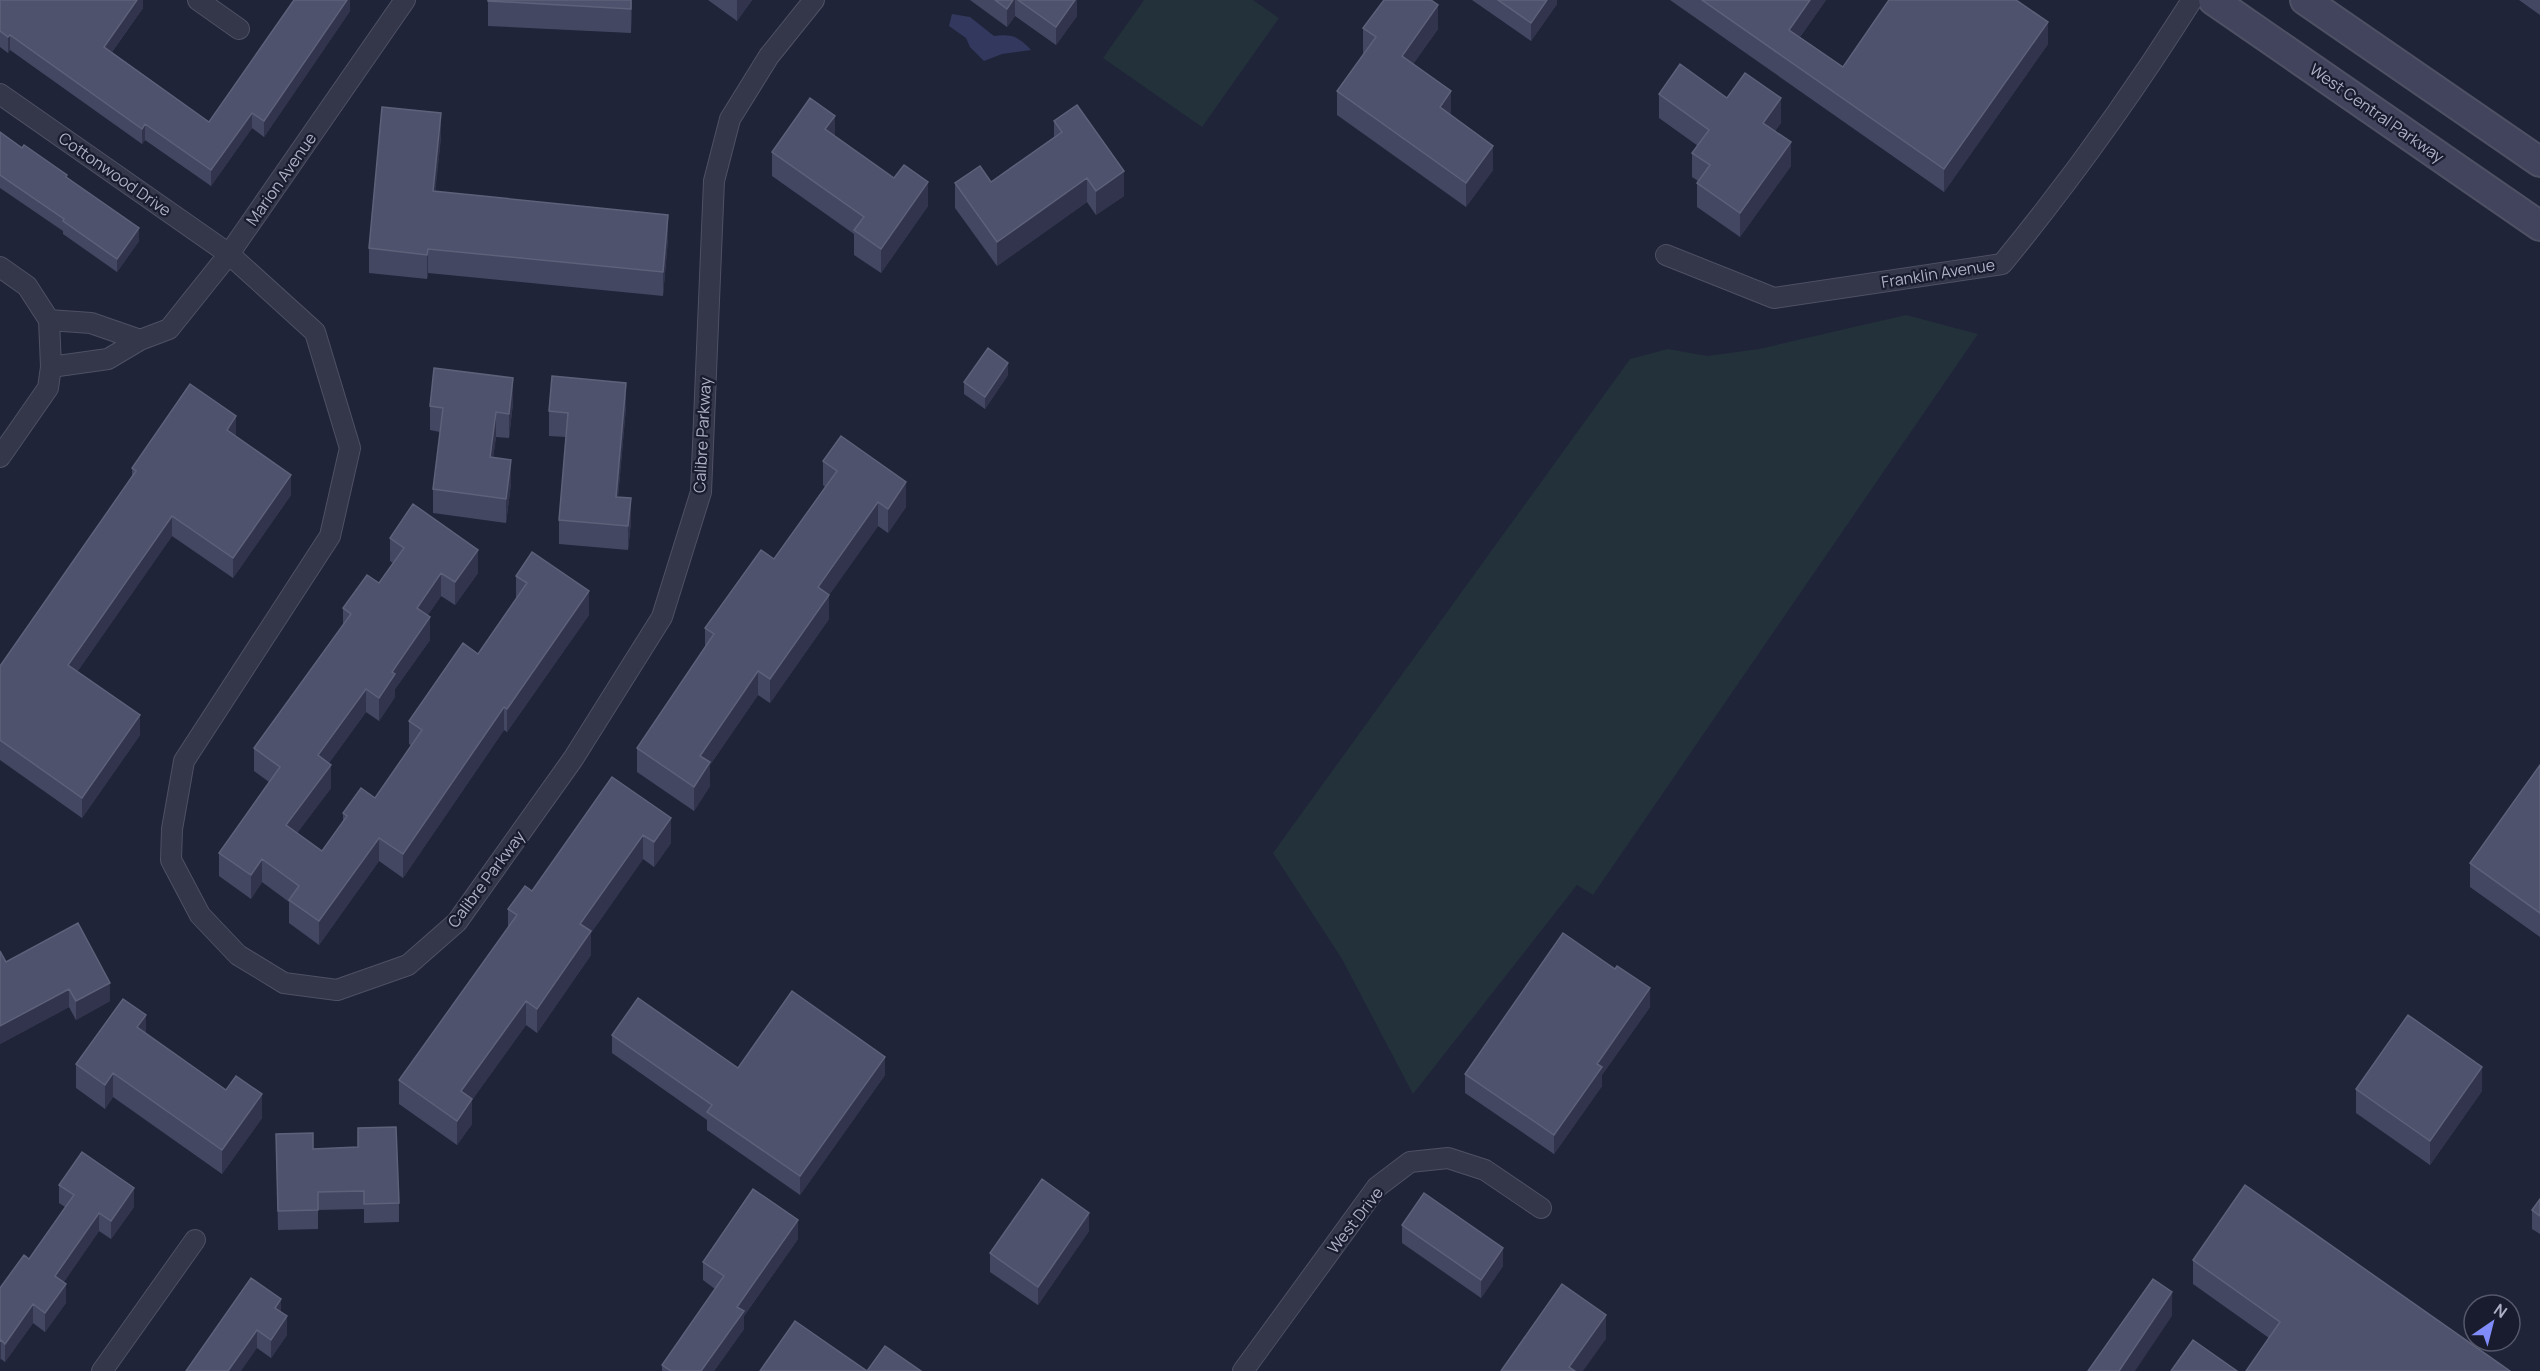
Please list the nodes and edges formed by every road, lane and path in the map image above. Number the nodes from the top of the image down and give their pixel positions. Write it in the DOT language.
graph roads {
  1 [pos="198,0"];
  2 [pos="405,0"];
  3 [pos="814,0"];
  4 [pos="2192,0"];
  5 [pos="2213,0"];
  6 [pos="2305,0"];
  7 [pos="239,29"];
  8 [pos="0,94"];
  9 [pos="2540,162"];
  10 [pos="2540,226"];
  11 [pos="229,254"];
  12 [pos="1666,255"];
  13 [pos="0,267"];
  14 [pos="49,320"];
  15 [pos="140,340"];
  16 [pos="51,367"];
  17 [pos="0,457"];
  18 [pos="1541,1208"];
  19 [pos="195,1240"];
  20 [pos="102,1371"];
  21 [pos="1243,1371"];
  1 -- 7 [label="street"];
  2 -- 11 [label="street, Marion Avenue"];
  3 -- 11 [label="street, Calibre Parkway"];
  4 -- 12 [label="street, Franklin Avenue"];
  5 -- 10 [label="main road, West Central Parkway"];
  6 -- 9 [label="main road"];
  8 -- 11 [label="street, Cottonwood Drive"];
  11 -- 15 [label="street, Marion Avenue"];
  13 -- 14 [label="street"];
  14 -- 15 [label="street"];
  14 -- 16 [label="street"];
  15 -- 16 [label="street, Marion Avenue"];
  16 -- 17 [label="street"];
  18 -- 21 [label="street, West Drive"];
  19 -- 20 [label="street"];
}
